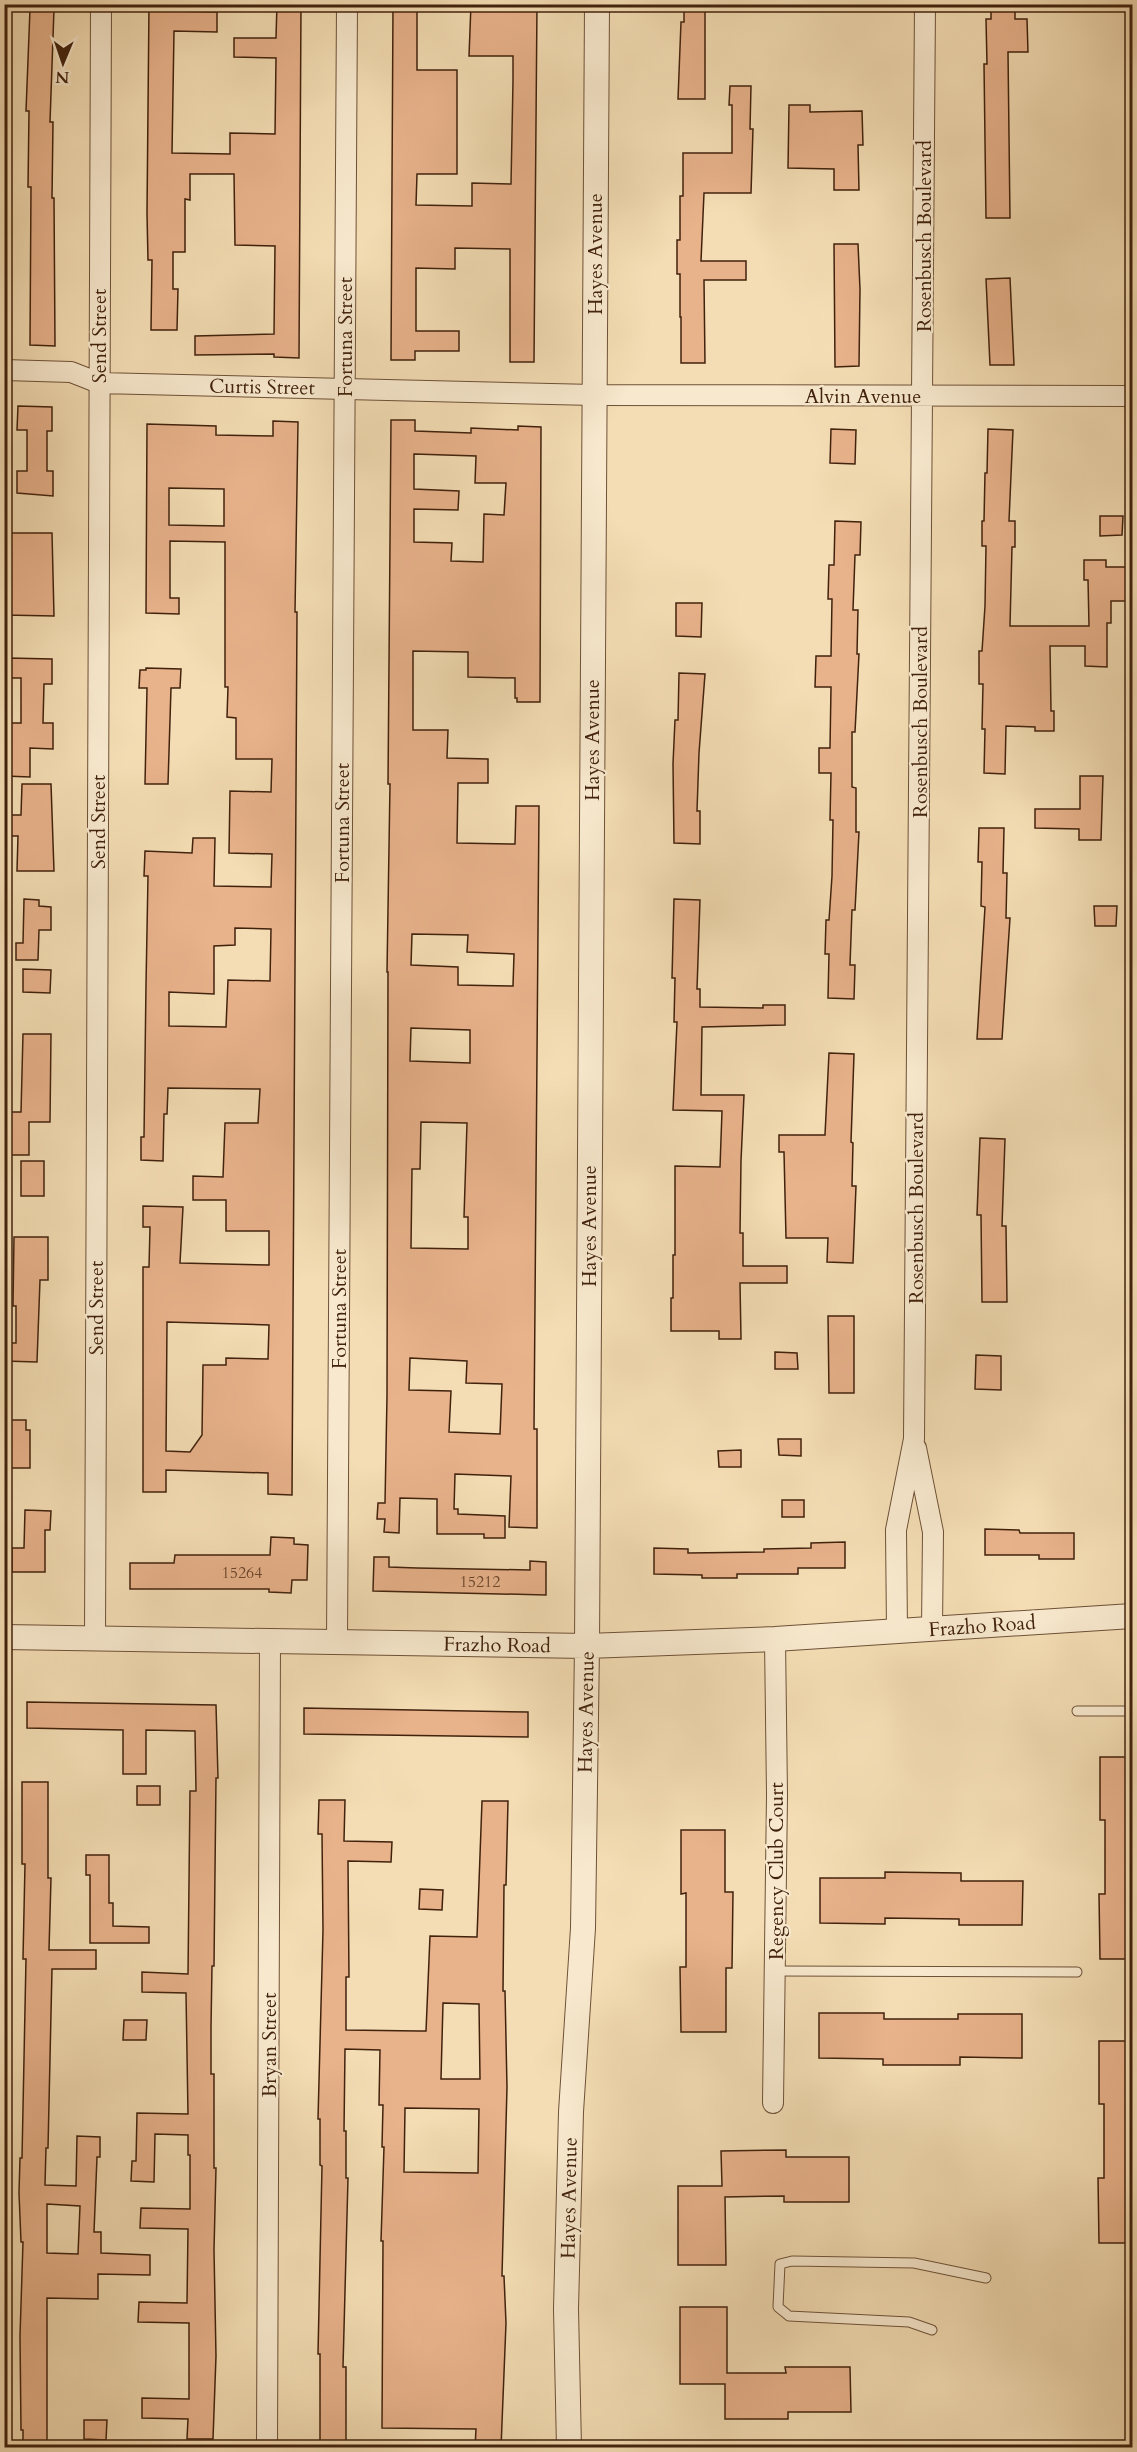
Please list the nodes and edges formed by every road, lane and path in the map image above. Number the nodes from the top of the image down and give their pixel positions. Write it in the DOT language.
graph roads {
  1 [pos="101,4"];
  2 [pos="347,4"];
  3 [pos="597,4"];
  4 [pos="925,4"];
  5 [pos="4,370"];
  6 [pos="99,383"];
  7 [pos="345,388"];
  8 [pos="594,395"];
  9 [pos="1132,396"];
  10 [pos="922,397"];
  11 [pos="914,1439"];
  12 [pos="1132,1616"];
  13 [pos="933,1629"];
  14 [pos="897,1631"];
  15 [pos="4,1637"];
  16 [pos="95,1639"];
  17 [pos="776,1639"];
  18 [pos="270,1642"];
  19 [pos="337,1642"];
  20 [pos="587,1646"];
  21 [pos="1077,1711"];
  22 [pos="1132,1711"];
  23 [pos="775,1971"];
  24 [pos="1077,1972"];
  25 [pos="773,2103"];
  26 [pos="986,2278"];
  27 [pos="932,2330"];
  28 [pos="267,2448"];
  29 [pos="569,2448"];
  1 -- 6 [label="street, Send Street"];
  2 -- 7 [label="street, Fortuna Street"];
  3 -- 8 [label="street, Hayes Avenue"];
  4 -- 10 [label="street, Rosenbusch Boulevard"];
  5 -- 6 [label="street, Curtis Street"];
  6 -- 7 [label="street, Curtis Street"];
  6 -- 16 [label="street, Send Street"];
  7 -- 8 [label="street, Curtis Street"];
  7 -- 19 [label="street, Fortuna Street"];
  8 -- 10 [label="street, Alvin Avenue"];
  8 -- 20 [label="street, Hayes Avenue"];
  9 -- 10 [label="street, Alvin Avenue"];
  10 -- 11 [label="street, Rosenbusch Boulevard"];
  11 -- 13 [label="street, Rosenbusch Boulevard"];
  11 -- 14 [label="street, Rosenbusch Boulevard"];
  12 -- 13 [label="street, Frazho Road"];
  13 -- 14 [label="street, Frazho Road"];
  14 -- 17 [label="street, Frazho Road"];
  15 -- 16 [label="street, Frazho Road"];
  16 -- 18 [label="street, Frazho Road"];
  17 -- 20 [label="street, Frazho Road"];
  17 -- 23 [label="street, Regency Club Court"];
  18 -- 19 [label="street, Frazho Road"];
  18 -- 28 [label="street, Bryan Street"];
  19 -- 20 [label="street, Frazho Road"];
  20 -- 29 [label="street, Hayes Avenue"];
  21 -- 22 [label="lane"];
  23 -- 24 [label="lane"];
  23 -- 25 [label="street, Regency Club Court"];
  26 -- 27 [label="lane"];
}
